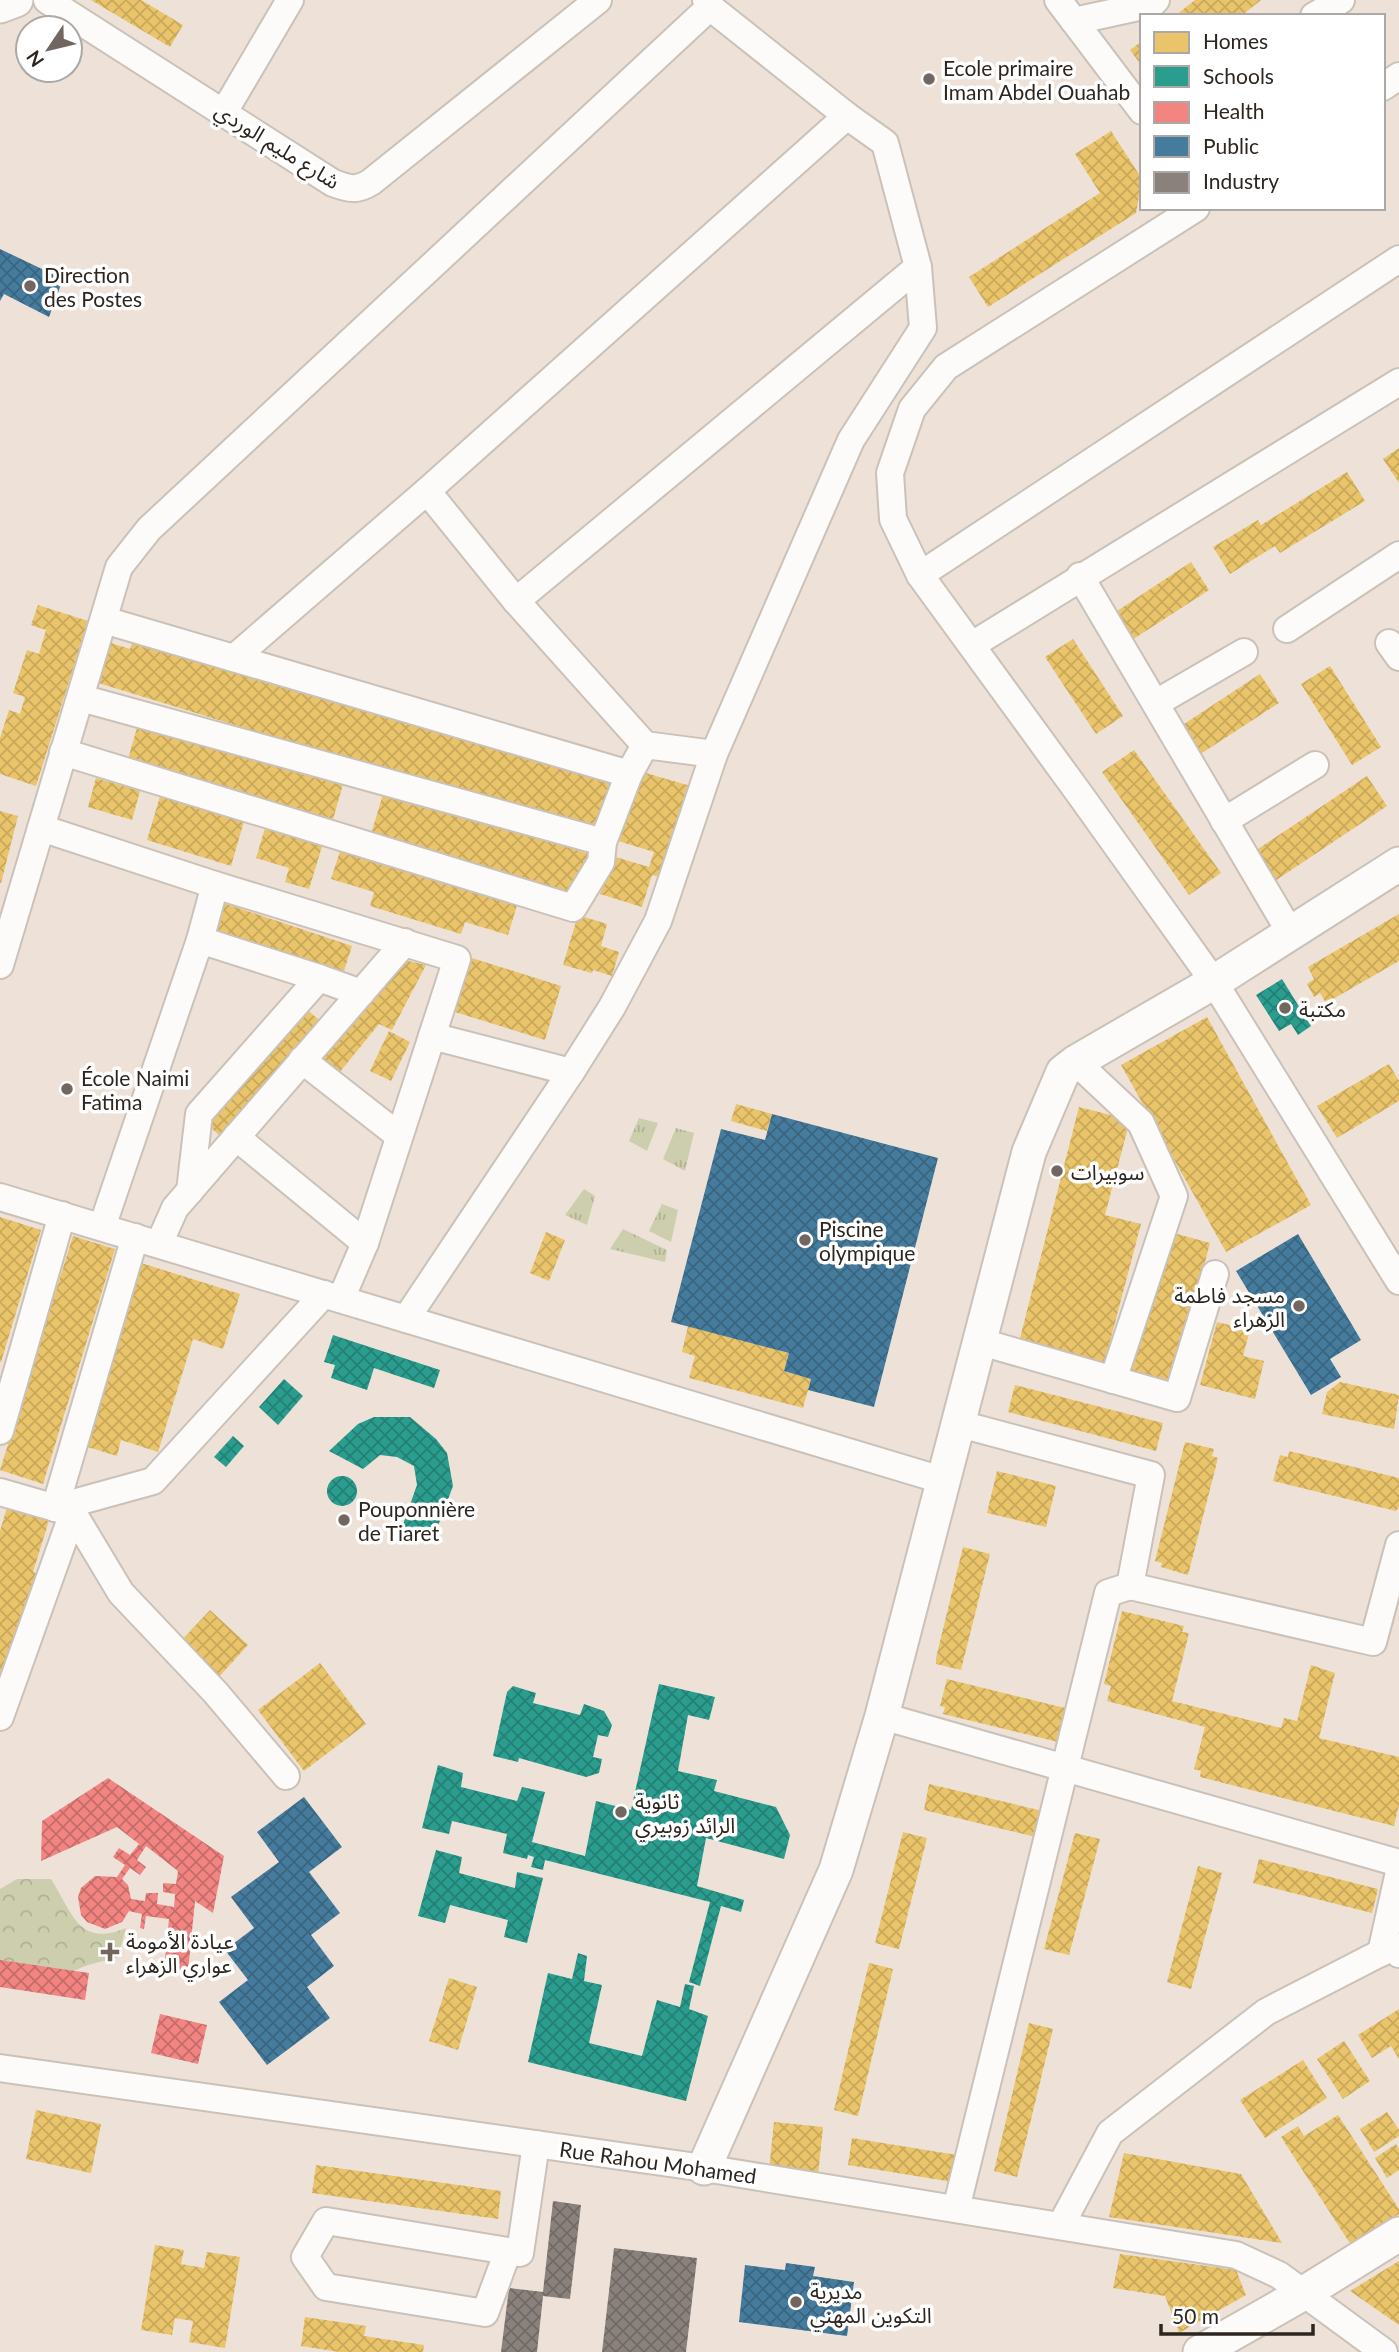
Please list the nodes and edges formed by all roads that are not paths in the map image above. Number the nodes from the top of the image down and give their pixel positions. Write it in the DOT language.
graph roads {
  1 [pos="47,0"];
  2 [pos="290,0"];
  3 [pos="598,0"];
  4 [pos="1156,0"];
  5 [pos="1341,0"];
  6 [pos="708,3"];
  7 [pos="1072,7"];
  8 [pos="1317,14"];
  9 [pos="1140,108"];
  10 [pos="224,112"];
  11 [pos="847,116"];
  12 [pos="1193,210"];
  13 [pos="1399,259"];
  14 [pos="918,267"];
  15 [pos="1399,382"];
  16 [pos="427,491"];
  17 [pos="1399,555"];
  18 [pos="920,575"];
  19 [pos="1080,576"];
  20 [pos="516,601"];
  21 [pos="104,620"];
  22 [pos="1287,629"];
  23 [pos="972,645"];
  24 [pos="1244,652"];
  25 [pos="234,658"];
  26 [pos="81,698"];
  27 [pos="1156,704"];
  28 [pos="646,745"];
  29 [pos="63,752"];
  30 [pos="714,754"];
  31 [pos="1315,765"];
  32 [pos="629,774"];
  33 [pos="1224,821"];
  34 [pos="41,828"];
  35 [pos="603,842"];
  36 [pos="1399,864"];
  37 [pos="215,885"];
  38 [pos="1290,932"];
  39 [pos="200,940"];
  40 [pos="405,942"];
  41 [pos="0,965"];
  42 [pos="319,978"];
  43 [pos="1214,982"];
  44 [pos="361,993"];
  45 [pos="432,1036"];
  46 [pos="302,1060"];
  47 [pos="1076,1062"];
  48 [pos="571,1072"];
  49 [pos="400,1136"];
  50 [pos="236,1137"];
  51 [pos="190,1191"];
  52 [pos="0,1196"];
  53 [pos="62,1215"];
  54 [pos="102,1227"];
  55 [pos="147,1241"];
  56 [pos="365,1243"];
  57 [pos="1215,1274"];
  58 [pos="1399,1282"];
  59 [pos="332,1296"];
  60 [pos="406,1319"];
  61 [pos="981,1342"];
  62 [pos="1113,1380"];
  63 [pos="960,1424"];
  64 [pos="0,1430"];
  65 [pos="945,1480"];
  66 [pos="0,1492"];
  67 [pos="64,1511"];
  68 [pos="1399,1545"];
  69 [pos="1130,1586"];
  70 [pos="1386,1643"];
  71 [pos="882,1716"];
  72 [pos="0,1717"];
  73 [pos="1063,1768"];
  74 [pos="286,1776"];
  75 [pos="1399,1863"];
  76 [pos="1399,1872"];
  77 [pos="1390,1953"];
  78 [pos="0,2068"];
  79 [pos="536,2144"];
  80 [pos="704,2168"];
  81 [pos="956,2209"];
  82 [pos="1062,2225"];
  83 [pos="1399,2234"];
  84 [pos="508,2251"];
  85 [pos="1304,2293"];
  86 [pos="1200,2352"];
  87 [pos="1384,2352"];
  1 -- 10 [label="street, شارع مليم الوردي"];
  2 -- 10 [label="street"];
  3 -- 10 [label="street, شارع مليم الوردي"];
  4 -- 7 [label="street"];
  5 -- 8 [label="street"];
  6 -- 11 [label="street"];
  6 -- 21 [label="street"];
  7 -- 9 [label="street"];
  11 -- 14 [label="street"];
  11 -- 16 [label="street"];
  12 -- 18 [label="street"];
  13 -- 18 [label="street"];
  14 -- 20 [label="street"];
  14 -- 30 [label="street"];
  15 -- 19 [label="street"];
  16 -- 20 [label="street"];
  16 -- 25 [label="street"];
  17 -- 22 [label="street"];
  18 -- 23 [label="street"];
  19 -- 23 [label="street"];
  19 -- 27 [label="street"];
  20 -- 28 [label="street"];
  21 -- 25 [label="street"];
  21 -- 26 [label="street"];
  23 -- 43 [label="street"];
  24 -- 27 [label="street"];
  25 -- 32 [label="street"];
  26 -- 29 [label="street"];
  26 -- 35 [label="street"];
  27 -- 33 [label="street"];
  28 -- 30 [label="street"];
  28 -- 32 [label="street"];
  29 -- 34 [label="street"];
  29 -- 35 [label="street"];
  30 -- 48 [label="street"];
  31 -- 33 [label="street"];
  32 -- 35 [label="street"];
  33 -- 38 [label="street"];
  34 -- 37 [label="street"];
  34 -- 41 [label="street"];
  36 -- 38 [label="main road"];
  37 -- 39 [label="street"];
  37 -- 40 [label="street"];
  38 -- 43 [label="main road"];
  39 -- 42 [label="street"];
  39 -- 54 [label="street"];
  40 -- 44 [label="street"];
  40 -- 45 [label="street"];
  42 -- 44 [label="street"];
  42 -- 51 [label="street"];
  43 -- 47 [label="main road"];
  43 -- 58 [label="street"];
  44 -- 46 [label="street"];
  45 -- 48 [label="street"];
  45 -- 49 [label="street"];
  46 -- 49 [label="street"];
  46 -- 50 [label="street"];
  47 -- 61 [label="main road"];
  47 -- 62 [label="street"];
  48 -- 60 [label="street"];
  49 -- 56 [label="street"];
  50 -- 51 [label="street"];
  50 -- 56 [label="street"];
  51 -- 55 [label="street"];
  52 -- 53 [label="street"];
  53 -- 54 [label="street"];
  53 -- 64 [label="street"];
  54 -- 55 [label="street"];
  55 -- 59 [label="street"];
  55 -- 67 [label="street"];
  56 -- 59 [label="street"];
  57 -- 62 [label="street"];
  59 -- 60 [label="street"];
  59 -- 67 [label="street"];
  60 -- 65 [label="street"];
  61 -- 62 [label="street"];
  61 -- 63 [label="main road"];
  63 -- 65 [label="main road"];
  63 -- 69 [label="street"];
  65 -- 71 [label="main road"];
  66 -- 67 [label="street"];
  67 -- 72 [label="street"];
  67 -- 74 [label="street"];
  68 -- 70 [label="street"];
  69 -- 70 [label="street"];
  69 -- 73 [label="street"];
  71 -- 73 [label="street"];
  71 -- 80 [label="main road"];
  73 -- 75 [label="street"];
  73 -- 81 [label="street"];
  76 -- 77 [label="street"];
  77 -- 82 [label="street"];
  78 -- 79 [label="street, Rue Rahou Mohamed"];
  79 -- 80 [label="street, Rue Rahou Mohamed"];
  79 -- 84 [label="street"];
  80 -- 81 [label="street, Rue Rahou Mohamed"];
  81 -- 82 [label="street, Rue Rahou Mohamed"];
  82 -- 85 [label="street, Rue Rahou Mohamed"];
  83 -- 85 [label="main road"];
  84 -- 84 [label="street"];
  85 -- 86 [label="main road"];
  85 -- 87 [label="street, Rue Rahou Mohamed"];
}
